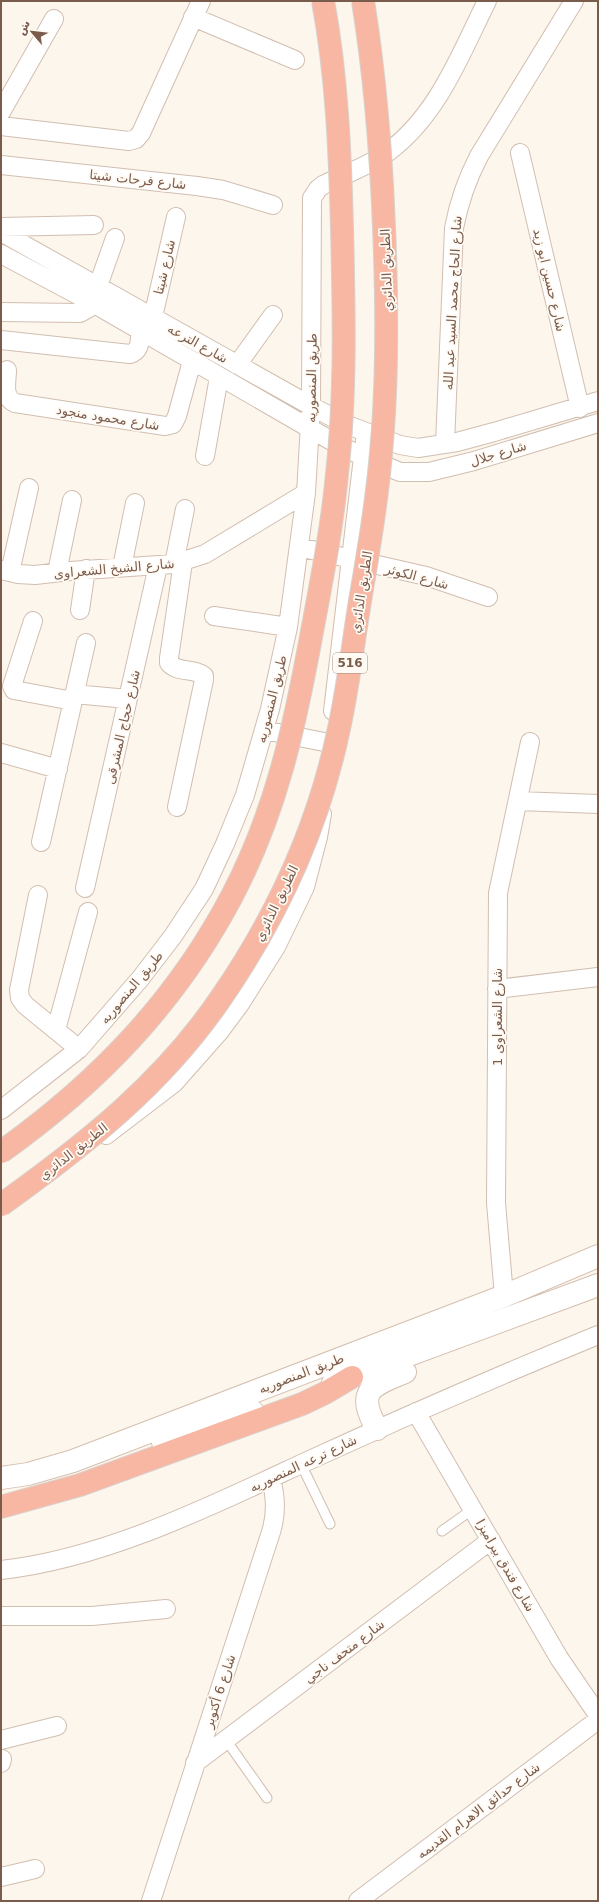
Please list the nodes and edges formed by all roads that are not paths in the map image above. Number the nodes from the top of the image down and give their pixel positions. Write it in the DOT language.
graph roads {
  1 [pos="323,1"];
  2 [pos="363,1"];
  3 [pos="487,1"];
  4 [pos="574,1"];
  5 [pos="197,9"];
  6 [pos="54,19"];
  7 [pos="295,60"];
  8 [pos="1,112"];
  9 [pos="1,126"];
  10 [pos="520,153"];
  11 [pos="1,165"];
  12 [pos="273,205"];
  13 [pos="176,217"];
  14 [pos="94,225"];
  15 [pos="1,227"];
  16 [pos="1,232"];
  17 [pos="115,238"];
  18 [pos="1,254"];
  19 [pos="98,286"];
  20 [pos="91,302"];
  21 [pos="1,312"];
  22 [pos="273,315"];
  23 [pos="152,317"];
  24 [pos="140,331"];
  25 [pos="1,340"];
  26 [pos="192,361"];
  27 [pos="237,365"];
  28 [pos="8,370"];
  29 [pos="219,377"];
  30 [pos="598,401"];
  31 [pos="311,406"];
  32 [pos="580,408"];
  33 [pos="598,423"];
  34 [pos="310,429"];
  35 [pos="366,432"];
  36 [pos="445,444"];
  37 [pos="400,445"];
  38 [pos="206,456"];
  39 [pos="363,456"];
  40 [pos="396,470"];
  41 [pos="29,488"];
  42 [pos="306,493"];
  43 [pos="72,500"];
  44 [pos="135,503"];
  45 [pos="185,509"];
  46 [pos="299,547"];
  47 [pos="351,559"];
  48 [pos="172,564"];
  49 [pos="122,567"];
  50 [pos="86,569"];
  51 [pos="5,571"];
  52 [pos="57,572"];
  53 [pos="488,597"];
  54 [pos="80,610"];
  55 [pos="214,616"];
  56 [pos="33,620"];
  57 [pos="288,626"];
  58 [pos="86,643"];
  59 [pos="74,697"];
  60 [pos="128,699"];
  61 [pos="264,730"];
  62 [pos="530,742"];
  63 [pos="329,743"];
  64 [pos="1,753"];
  65 [pos="58,769"];
  66 [pos="518,801"];
  67 [pos="598,804"];
  68 [pos="176,807"];
  69 [pos="41,842"];
  70 [pos="85,888"];
  71 [pos="38,895"];
  72 [pos="88,912"];
  73 [pos="598,977"];
  74 [pos="497,989"];
  75 [pos="56,1030"];
  76 [pos="79,1049"];
  77 [pos="1,1110"];
  78 [pos="1,1152"];
  79 [pos="1,1205"];
  80 [pos="1,1210"];
  81 [pos="598,1256"];
  82 [pos="598,1285"];
  83 [pos="504,1296"];
  84 [pos="482,1329"];
  85 [pos="598,1336"];
  86 [pos="352,1377"];
  87 [pos="416,1412"];
  88 [pos="377,1429"];
  89 [pos="301,1464"];
  90 [pos="1,1478"];
  91 [pos="271,1479"];
  92 [pos="1,1490"];
  93 [pos="1,1506"];
  94 [pos="473,1509"];
  95 [pos="330,1524"];
  96 [pos="442,1531"];
  97 [pos="491,1540"];
  98 [pos="1,1570"];
  99 [pos="166,1609"];
  100 [pos="1,1616"];
  101 [pos="598,1716"];
  102 [pos="598,1720"];
  103 [pos="57,1726"];
  104 [pos="1,1740"];
  105 [pos="226,1740"];
  106 [pos="195,1763"];
  107 [pos="267,1798"];
  108 [pos="35,1869"];
  109 [pos="1,1877"];
  110 [pos="151,1901"];
  111 [pos="358,1901"];
  1 -- 78 [label="highway, bridge"];
  2 -- 79 [label="highway, الطريق الدائري / 516, bridge"];
  3 -- 31 [label="street, طريق المنصوريه"];
  4 -- 36 [label="street, شارع الحاج محمد السيد عبد الله"];
  5 -- 7 [label="street"];
  5 -- 9 [label="street"];
  6 -- 8 [label="street"];
  10 -- 32 [label="street, شارع حسين ابو زيد"];
  11 -- 12 [label="street, شارع فرحات شيتا"];
  13 -- 23 [label="street, شارع شيتا"];
  14 -- 15 [label="street"];
  16 -- 19 [label="street, شارع الترعه"];
  17 -- 19 [label="street"];
  18 -- 20 [label="street, شارع الترعه"];
  19 -- 23 [label="street, شارع الترعه"];
  20 -- 21 [label="street"];
  20 -- 24 [label="street, شارع الترعه"];
  22 -- 27 [label="street"];
  23 -- 27 [label="street, شارع الترعه"];
  24 -- 25 [label="street"];
  24 -- 26 [label="street, شارع الترعه"];
  26 -- 28 [label="street, شارع محمود منجود"];
  26 -- 29 [label="street, شارع الترعه"];
  27 -- 31 [label="street, شارع الترعه"];
  29 -- 34 [label="street, شارع الترعه"];
  29 -- 38 [label="street"];
  30 -- 32 [label="street, شارع جلال"];
  31 -- 34 [label="street, طريق المنصوريه"];
  31 -- 35 [label="street, شارع الترعه"];
  32 -- 36 [label="street, شارع جلال"];
  33 -- 40 [label="street, شارع جلال"];
  34 -- 39 [label="street, شارع الترعه"];
  34 -- 42 [label="street, طريق المنصوريه"];
  35 -- 37 [label="street, شارع الترعه"];
  35 -- 39 [label="street"];
  36 -- 37 [label="street, شارع جلال"];
  37 -- 40 [label="street"];
  39 -- 40 [label="street, شارع الترعه"];
  39 -- 47 [label="street"];
  41 -- 51 [label="street"];
  42 -- 46 [label="street, طريق المنصوريه"];
  42 -- 48 [label="street, شارع الشيخ الشعراوى"];
  43 -- 52 [label="street"];
  44 -- 49 [label="street"];
  45 -- 48 [label="street"];
  46 -- 47 [label="street, شارع الكوثر"];
  46 -- 57 [label="street, طريق المنصوريه"];
  47 -- 53 [label="street, شارع الكوثر"];
  47 -- 63 [label="street"];
  48 -- 49 [label="street, شارع الشيخ الشعراوى"];
  48 -- 60 [label="street, شارع حجاج المشرقى"];
  48 -- 68 [label="street"];
  49 -- 50 [label="street, شارع الشيخ الشعراوى"];
  50 -- 52 [label="street, شارع الشيخ الشعراوى"];
  50 -- 54 [label="street"];
  51 -- 52 [label="street, شارع الشيخ الشعراوى"];
  55 -- 57 [label="street"];
  56 -- 59 [label="street"];
  57 -- 61 [label="street, طريق المنصوريه"];
  58 -- 59 [label="street"];
  59 -- 60 [label="street"];
  59 -- 65 [label="street"];
  60 -- 70 [label="street, شارع حجاج المشرقى"];
  61 -- 63 [label="street"];
  61 -- 76 [label="street, طريق المنصوريه"];
  62 -- 66 [label="street, شارع الشعراوى 1"];
  63 -- 80 [label="street"];
  64 -- 65 [label="street"];
  65 -- 69 [label="street"];
  66 -- 67 [label="street"];
  66 -- 74 [label="street, شارع الشعراوى 1"];
  71 -- 75 [label="street"];
  72 -- 75 [label="street"];
  73 -- 74 [label="street"];
  74 -- 83 [label="street, شارع الشعراوى 1"];
  75 -- 76 [label="street"];
  76 -- 77 [label="street, طريق المنصوريه"];
  81 -- 83 [label="main road, طريق المنصوريه"];
  82 -- 84 [label="main road, طريق المنصوريه"];
  83 -- 90 [label="main road, طريق المنصوريه"];
  84 -- 86 [label="main road, طريق المنصوريه"];
  84 -- 88 [label="main road"];
  85 -- 87 [label="street, شارع ترعه المنصوريه"];
  86 -- 92 [label="main road, طريق المنصوريه"];
  86 -- 93 [label="highway"];
  87 -- 88 [label="street, شارع ترعه المنصوريه"];
  87 -- 94 [label="street, شارع فندق بيراميزا"];
  88 -- 89 [label="street, شارع ترعه المنصوريه"];
  89 -- 91 [label="street, شارع ترعه المنصوريه"];
  89 -- 95 [label="lane"];
  91 -- 98 [label="street, شارع ترعه المنصوريه"];
  91 -- 106 [label="street, شارع 6 أكتوبر"];
  94 -- 96 [label="lane"];
  94 -- 97 [label="street, شارع فندق بيراميزا"];
  97 -- 101 [label="street, شارع فندق بيراميزا"];
  97 -- 105 [label="street, شارع متحف ناجي"];
  99 -- 100 [label="street"];
  102 -- 111 [label="street, شارع حدائق الاهرام القديمه"];
  103 -- 104 [label="street"];
  105 -- 106 [label="street, شارع متحف ناجي"];
  105 -- 107 [label="lane"];
  106 -- 110 [label="street, شارع 6 أكتوبر"];
  108 -- 109 [label="street"];
}
